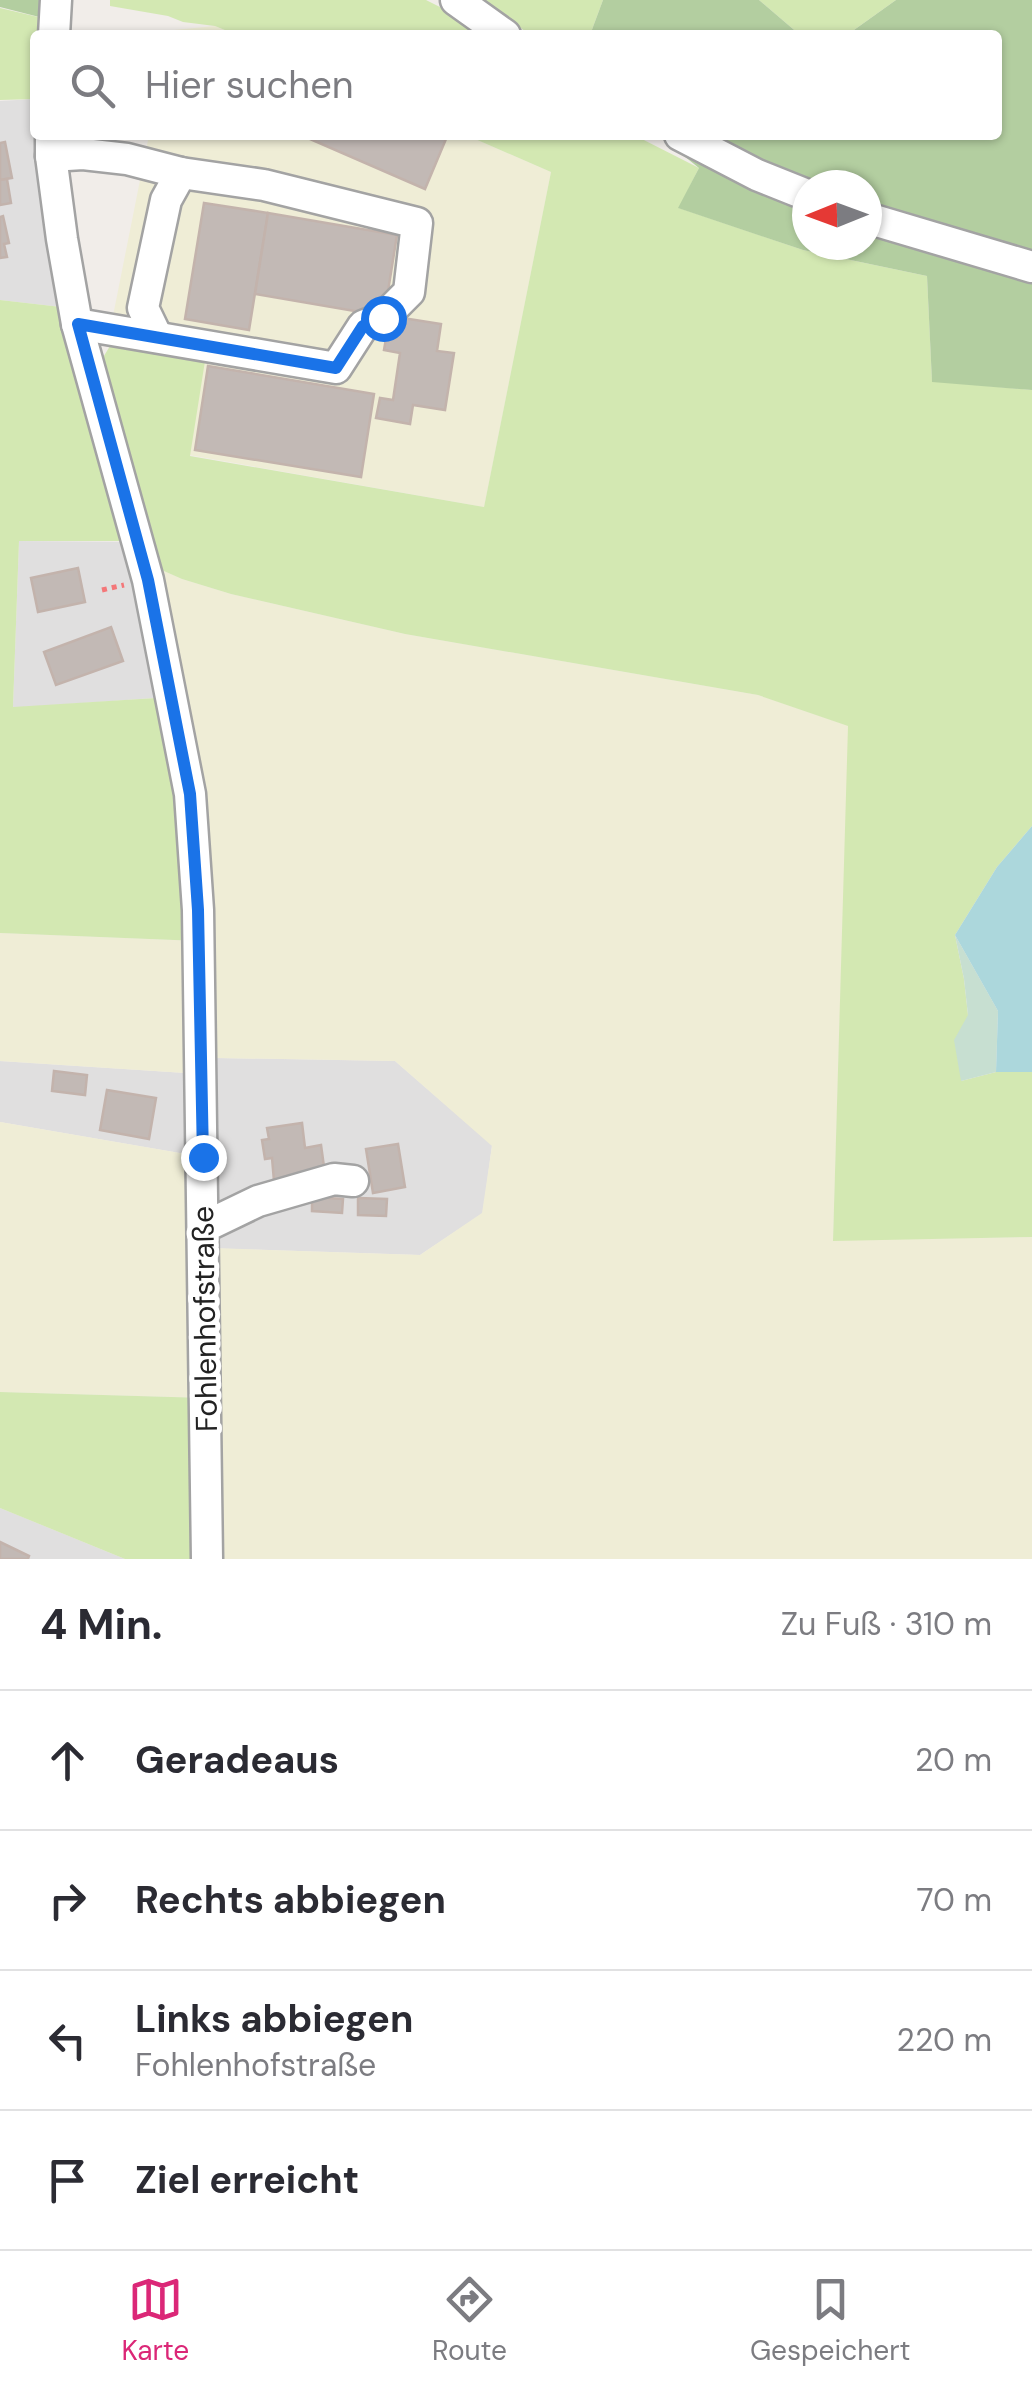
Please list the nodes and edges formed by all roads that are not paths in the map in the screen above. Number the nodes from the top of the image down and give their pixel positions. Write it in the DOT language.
graph roads {
  1 [pos="56,0"];
  2 [pos="456,0"];
  3 [pos="54,30"];
  4 [pos="499,30"];
  5 [pos="689,140"];
  6 [pos="51,146"];
  7 [pos="180,173"];
  8 [pos="792,189"];
  9 [pos="882,223"];
  10 [pos="1032,268"];
  11 [pos="78,324"];
  12 [pos="157,337"];
  13 [pos="354,1182"];
  14 [pos="204,1228"];
  15 [pos="207,1559"];
  1 -- 3 [label="street"];
  2 -- 4 [label="street"];
  5 -- 8 [label="street"];
  6 -- 7 [label="street"];
  6 -- 11 [label="street, Fohlenhofstraße"];
  7 -- 12 [label="street"];
  7 -- 12 [label="street"];
  9 -- 10 [label="street"];
  11 -- 12 [label="street"];
  11 -- 14 [label="street, Fohlenhofstraße"];
  13 -- 14 [label="street"];
  14 -- 15 [label="street, Fohlenhofstraße"];
}
